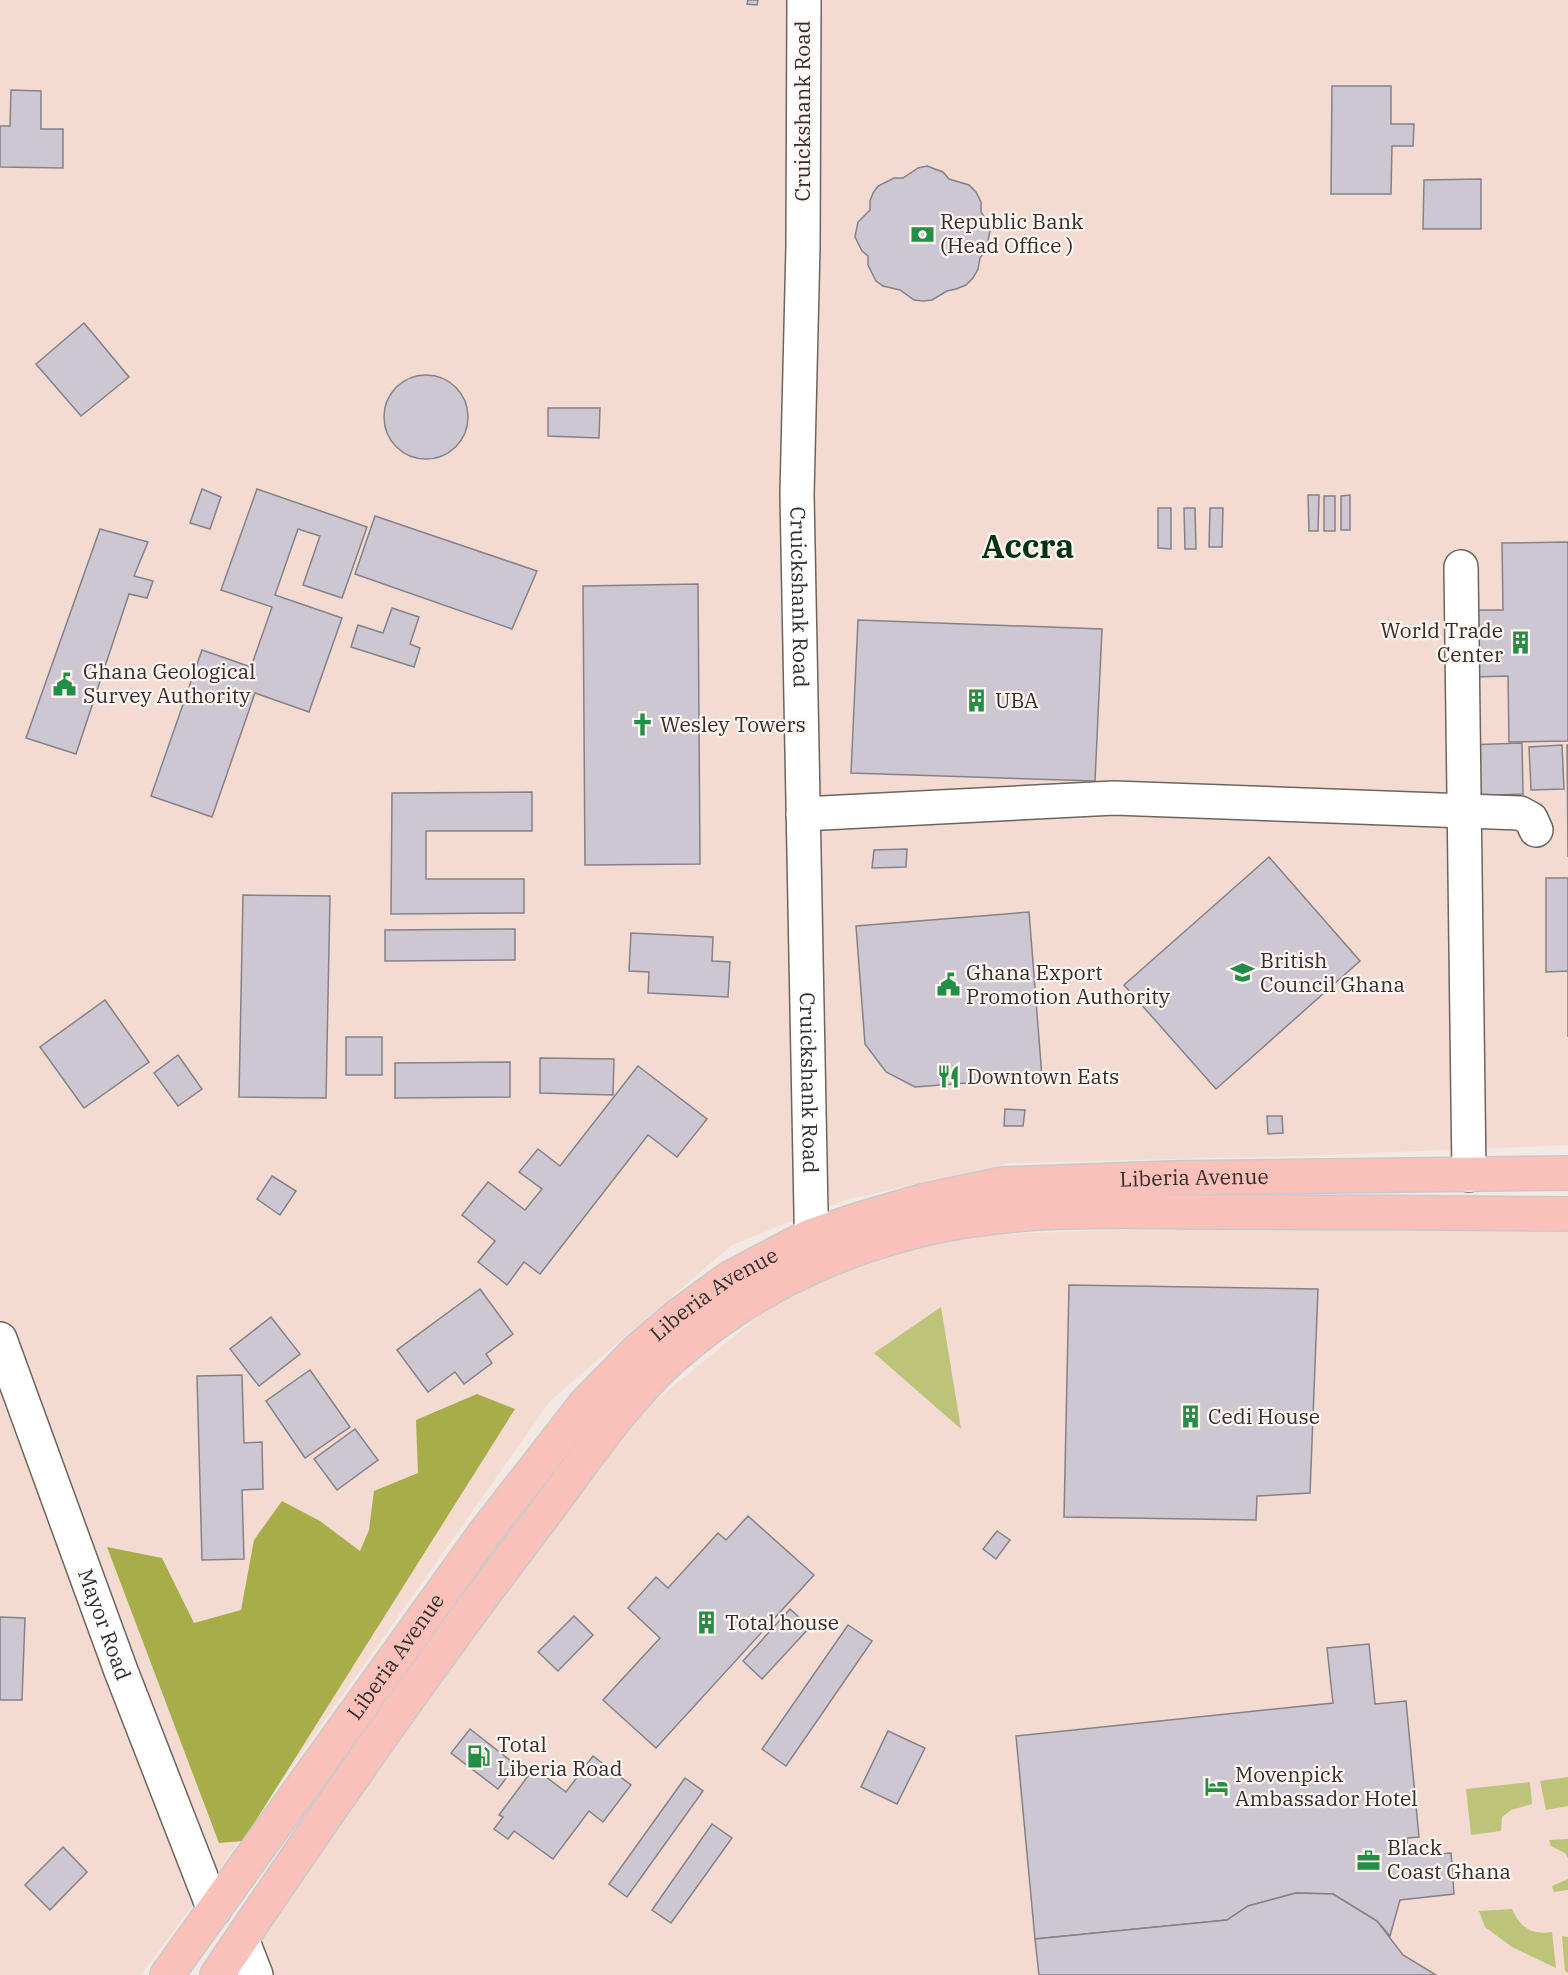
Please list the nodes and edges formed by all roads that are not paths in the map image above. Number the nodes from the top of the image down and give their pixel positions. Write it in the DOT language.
graph roads {
  1 [pos="804,0"];
  2 [pos="1461,567"];
  3 [pos="1464,811"];
  4 [pos="803,814"];
  5 [pos="1536,830"];
  6 [pos="1568,1173"];
  7 [pos="1469,1175"];
  8 [pos="1568,1214"];
  9 [pos="811,1250"];
  10 [pos="0,1339"];
  11 [pos="214,1910"];
  12 [pos="242,1939"];
  13 [pos="167,1975"];
  14 [pos="217,1975"];
  15 [pos="256,1975"];
  1 -- 4 [label="street, Cruickshank Road"];
  2 -- 3 [label="street"];
  3 -- 4 [label="street"];
  3 -- 5 [label="street"];
  3 -- 7 [label="street"];
  4 -- 9 [label="street, Cruickshank Road"];
  6 -- 7 [label="main road, Liberia Avenue"];
  7 -- 9 [label="main road, Liberia Avenue"];
  8 -- 9 [label="main road, Liberia Avenue"];
  9 -- 11 [label="main road, Liberia Avenue"];
  9 -- 12 [label="main road, Liberia Avenue"];
  10 -- 11 [label="street, Mayor Road"];
  11 -- 13 [label="main road, Liberia Avenue"];
  12 -- 14 [label="main road, Liberia Avenue"];
  12 -- 15 [label="street"];
}
